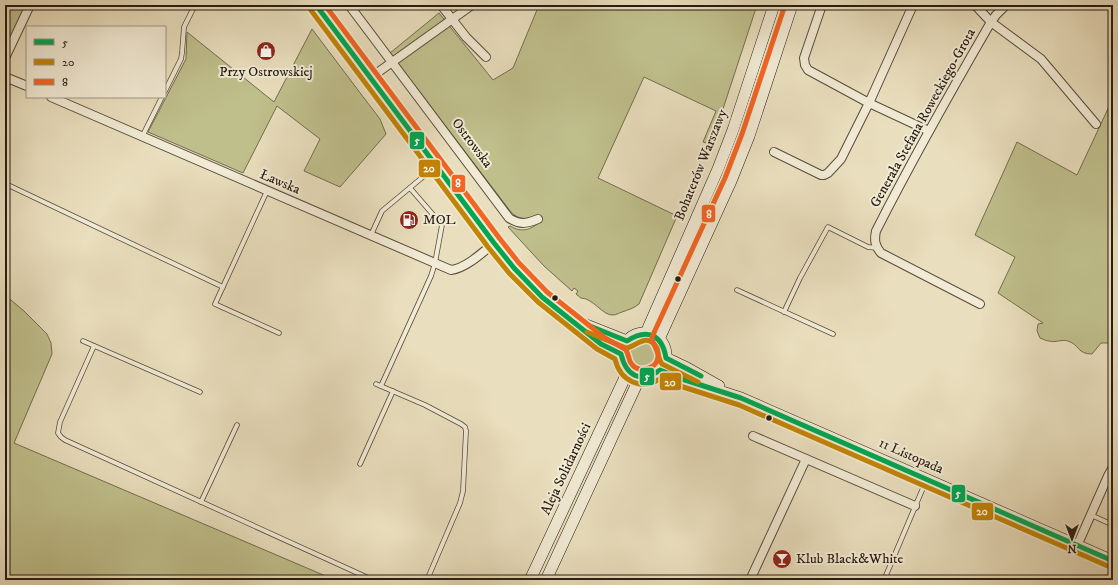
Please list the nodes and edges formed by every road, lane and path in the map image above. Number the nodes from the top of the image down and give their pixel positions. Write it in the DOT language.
graph roads {
  1 [pos="30,5"];
  2 [pos="195,5"];
  3 [pos="316,5"];
  4 [pos="349,5"];
  5 [pos="441,5"];
  6 [pos="472,5"];
  7 [pos="774,5"];
  8 [pos="792,5"];
  9 [pos="822,5"];
  10 [pos="913,5"];
  11 [pos="975,5"];
  12 [pos="1006,5"];
  13 [pos="452,19"];
  14 [pos="991,22"];
  15 [pos="486,57"];
  16 [pos="5,58"];
  17 [pos="392,62"];
  18 [pos="5,77"];
  19 [pos="370,78"];
  20 [pos="26,86"];
  21 [pos="166,89"];
  22 [pos="53,98"];
  23 [pos="162,98"];
  24 [pos="869,103"];
  25 [pos="1096,124"];
  26 [pos="929,131"];
  27 [pos="142,137"];
  28 [pos="774,152"];
  29 [pos="436,166"];
  30 [pos="8,185"];
  31 [pos="410,188"];
  32 [pos="267,191"];
  33 [pos="538,219"];
  34 [pos="371,235"];
  35 [pos="494,243"];
  36 [pos="877,248"];
  37 [pos="435,263"];
  38 [pos="223,287"];
  39 [pos="737,290"];
  40 [pos="980,304"];
  41 [pos="784,312"];
  42 [pos="569,319"];
  43 [pos="279,333"];
  44 [pos="646,333"];
  45 [pos="833,334"];
  46 [pos="659,339"];
  47 [pos="83,341"];
  48 [pos="627,341"];
  49 [pos="94,346"];
  50 [pos="622,354"];
  51 [pos="666,358"];
  52 [pos="660,370"];
  53 [pos="628,371"];
  54 [pos="640,377"];
  55 [pos="392,391"];
  56 [pos="200,392"];
  57 [pos="741,398"];
  58 [pos="237,425"];
  59 [pos="753,436"];
  60 [pos="806,459"];
  61 [pos="360,464"];
  62 [pos="1113,467"];
  63 [pos="926,479"];
  64 [pos="201,502"];
  65 [pos="915,506"];
  66 [pos="1090,515"];
  67 [pos="1113,525"];
  68 [pos="1077,546"];
  69 [pos="1113,561"];
  70 [pos="373,580"];
  71 [pos="427,580"];
  72 [pos="530,580"];
  73 [pos="546,580"];
  74 [pos="750,580"];
  75 [pos="884,580"];
  1 -- 16 [label="street"];
  2 -- 21 [label="lane"];
  3 -- 19 [label="main road"];
  4 -- 17 [label="street, Ostrowska"];
  5 -- 13 [label="street"];
  6 -- 13 [label="street"];
  7 -- 44 [label="main road, Bohaterów Warszawy"];
  8 -- 46 [label="main road"];
  9 -- 24 [label="street"];
  10 -- 24 [label="street"];
  11 -- 14 [label="street"];
  12 -- 14 [label="street, Generała Stefana Roweckiego-Grota"];
  13 -- 15 [label="street"];
  13 -- 17 [label="street"];
  14 -- 25 [label="street"];
  14 -- 26 [label="street, Generała Stefana Roweckiego-Grota"];
  17 -- 19 [label="street"];
  17 -- 33 [label="street, Ostrowska"];
  18 -- 20 [label="street"];
  19 -- 29 [label="main road"];
  22 -- 27 [label="street, Ławska"];
  23 -- 27 [label="lane"];
  24 -- 26 [label="street"];
  24 -- 28 [label="street"];
  26 -- 36 [label="street, Generała Stefana Roweckiego-Grota"];
  27 -- 32 [label="street, Ławska"];
  29 -- 31 [label="lane"];
  29 -- 35 [label="main road"];
  30 -- 38 [label="lane"];
  31 -- 34 [label="lane"];
  31 -- 37 [label="lane"];
  32 -- 34 [label="street, Ławska"];
  32 -- 38 [label="lane"];
  34 -- 37 [label="street, Ławska"];
  35 -- 37 [label="street, Ławska"];
  35 -- 42 [label="main road"];
  36 -- 40 [label="street"];
  36 -- 41 [label="lane"];
  37 -- 55 [label="lane"];
  38 -- 43 [label="lane"];
  39 -- 41 [label="lane"];
  41 -- 45 [label="lane"];
  42 -- 48 [label="main road"];
  42 -- 50 [label="main road"];
  44 -- 46 [label="main road"];
  44 -- 48 [label="main road"];
  46 -- 51 [label="main road"];
  47 -- 49 [label="lane"];
  48 -- 50 [label="main road"];
  49 -- 56 [label="lane"];
  49 -- 64 [label="lane"];
  50 -- 53 [label="main road"];
  51 -- 52 [label="main road"];
  51 -- 57 [label="main road, 11 Listopada"];
  52 -- 54 [label="main road"];
  52 -- 57 [label="main road, 11 Listopada"];
  53 -- 54 [label="main road"];
  53 -- 72 [label="main road, Aleja Solidarności"];
  54 -- 73 [label="main road, Aleja Solidarności"];
  55 -- 61 [label="lane"];
  55 -- 71 [label="lane"];
  57 -- 63 [label="main road, 11 Listopada"];
  58 -- 64 [label="lane"];
  59 -- 60 [label="street"];
  60 -- 65 [label="street"];
  60 -- 74 [label="street"];
  62 -- 66 [label="street"];
  63 -- 65 [label="lane"];
  63 -- 68 [label="main road, 11 Listopada"];
  64 -- 70 [label="lane"];
  65 -- 75 [label="lane"];
  66 -- 67 [label="lane"];
  66 -- 68 [label="street"];
  68 -- 69 [label="main road, 11 Listopada"];
}
